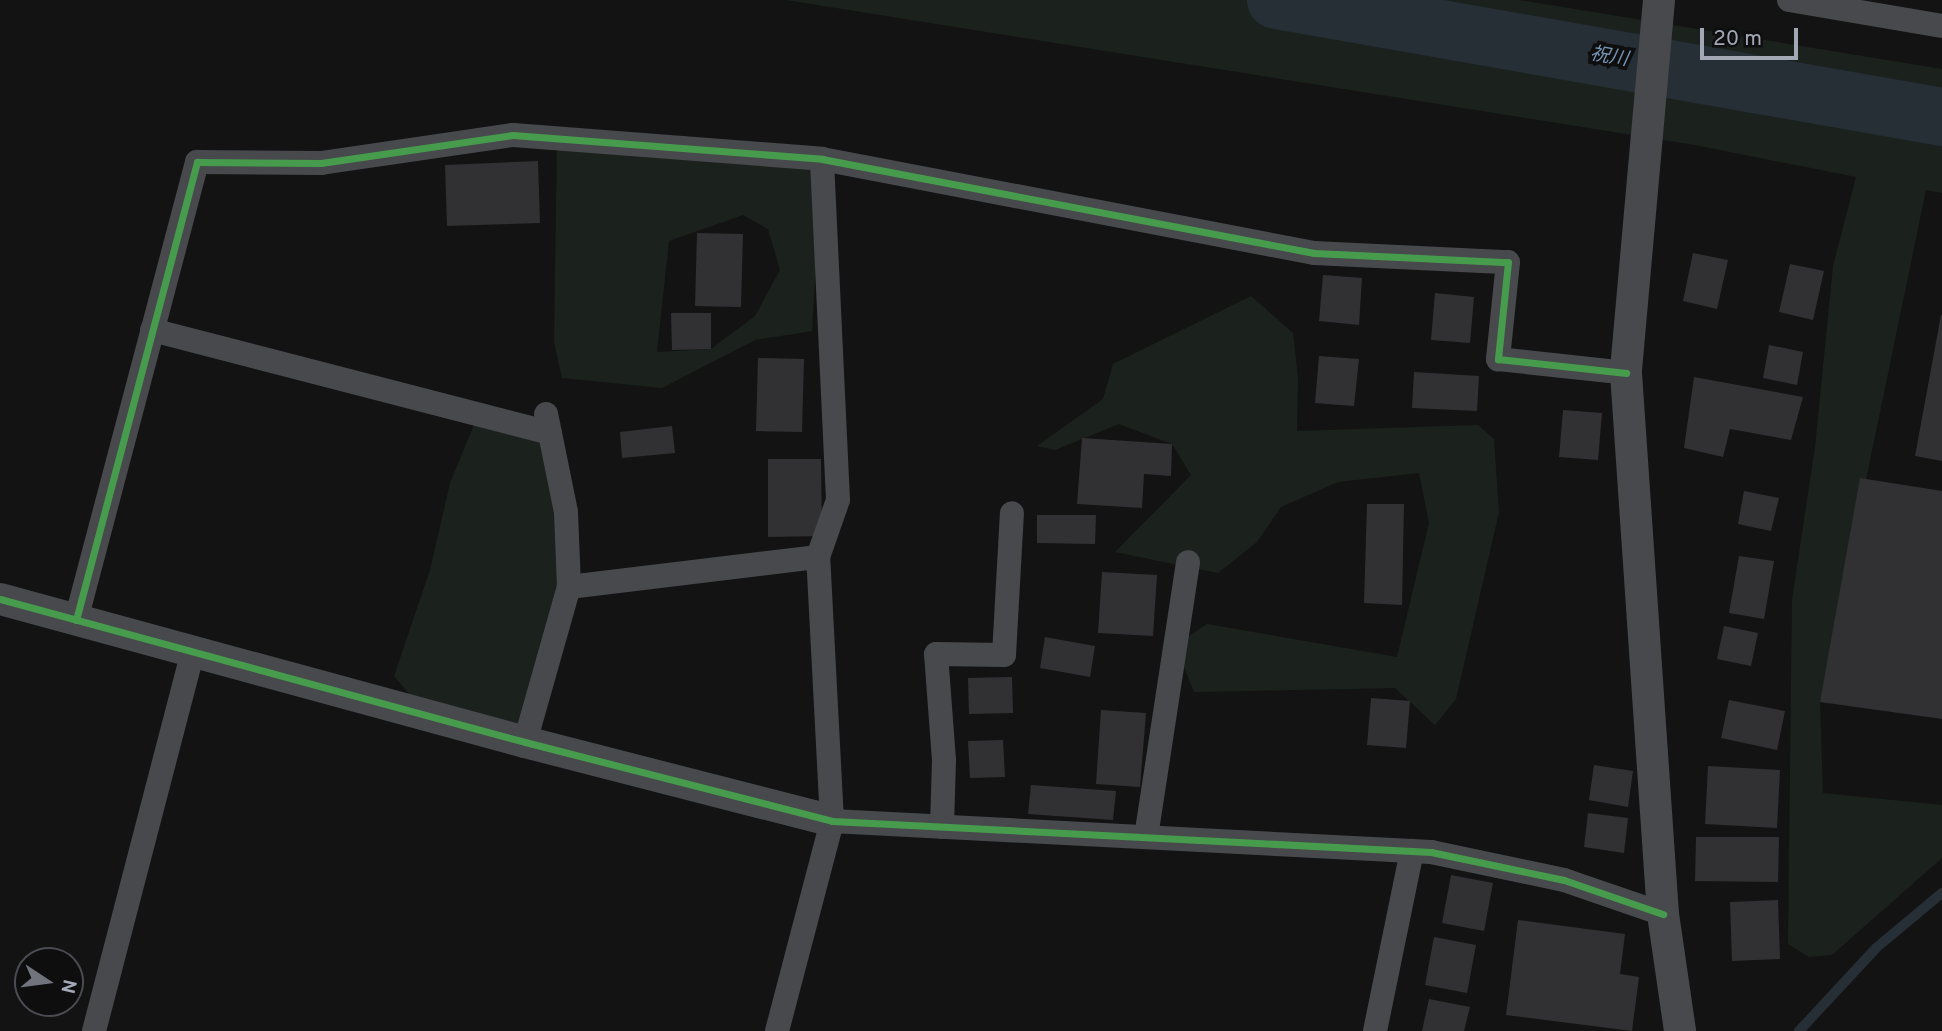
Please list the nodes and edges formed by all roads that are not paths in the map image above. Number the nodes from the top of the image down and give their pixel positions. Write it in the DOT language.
graph roads {
  1 [pos="1658,0"];
  2 [pos="1789,0"];
  3 [pos="1942,26"];
  4 [pos="822,159"];
  5 [pos="152,330"];
  6 [pos="1626,373"];
  7 [pos="1012,513"];
  8 [pos="818,557"];
  9 [pos="1188,562"];
  10 [pos="569,587"];
  11 [pos="0,599"];
  12 [pos="76,620"];
  13 [pos="193,652"];
  14 [pos="525,742"];
  15 [pos="832,821"];
  16 [pos="942,827"];
  17 [pos="1146,837"];
  18 [pos="1412,851"];
  19 [pos="1663,914"];
  20 [pos="94,1031"];
  21 [pos="778,1031"];
  22 [pos="1375,1031"];
  23 [pos="1680,1031"];
  1 -- 6 [label="street"];
  2 -- 3 [label="street"];
  4 -- 5 [label="street"];
  4 -- 6 [label="street"];
  4 -- 8 [label="street"];
  5 -- 10 [label="street"];
  5 -- 12 [label="street"];
  6 -- 19 [label="street"];
  7 -- 16 [label="street"];
  8 -- 10 [label="street"];
  8 -- 15 [label="street"];
  9 -- 17 [label="street"];
  10 -- 14 [label="street"];
  11 -- 12 [label="street"];
  12 -- 13 [label="street"];
  13 -- 14 [label="street"];
  13 -- 20 [label="street"];
  14 -- 15 [label="street"];
  15 -- 16 [label="street"];
  15 -- 21 [label="street"];
  16 -- 17 [label="street"];
  17 -- 18 [label="street"];
  18 -- 19 [label="street"];
  18 -- 22 [label="street"];
  19 -- 23 [label="street"];
}
